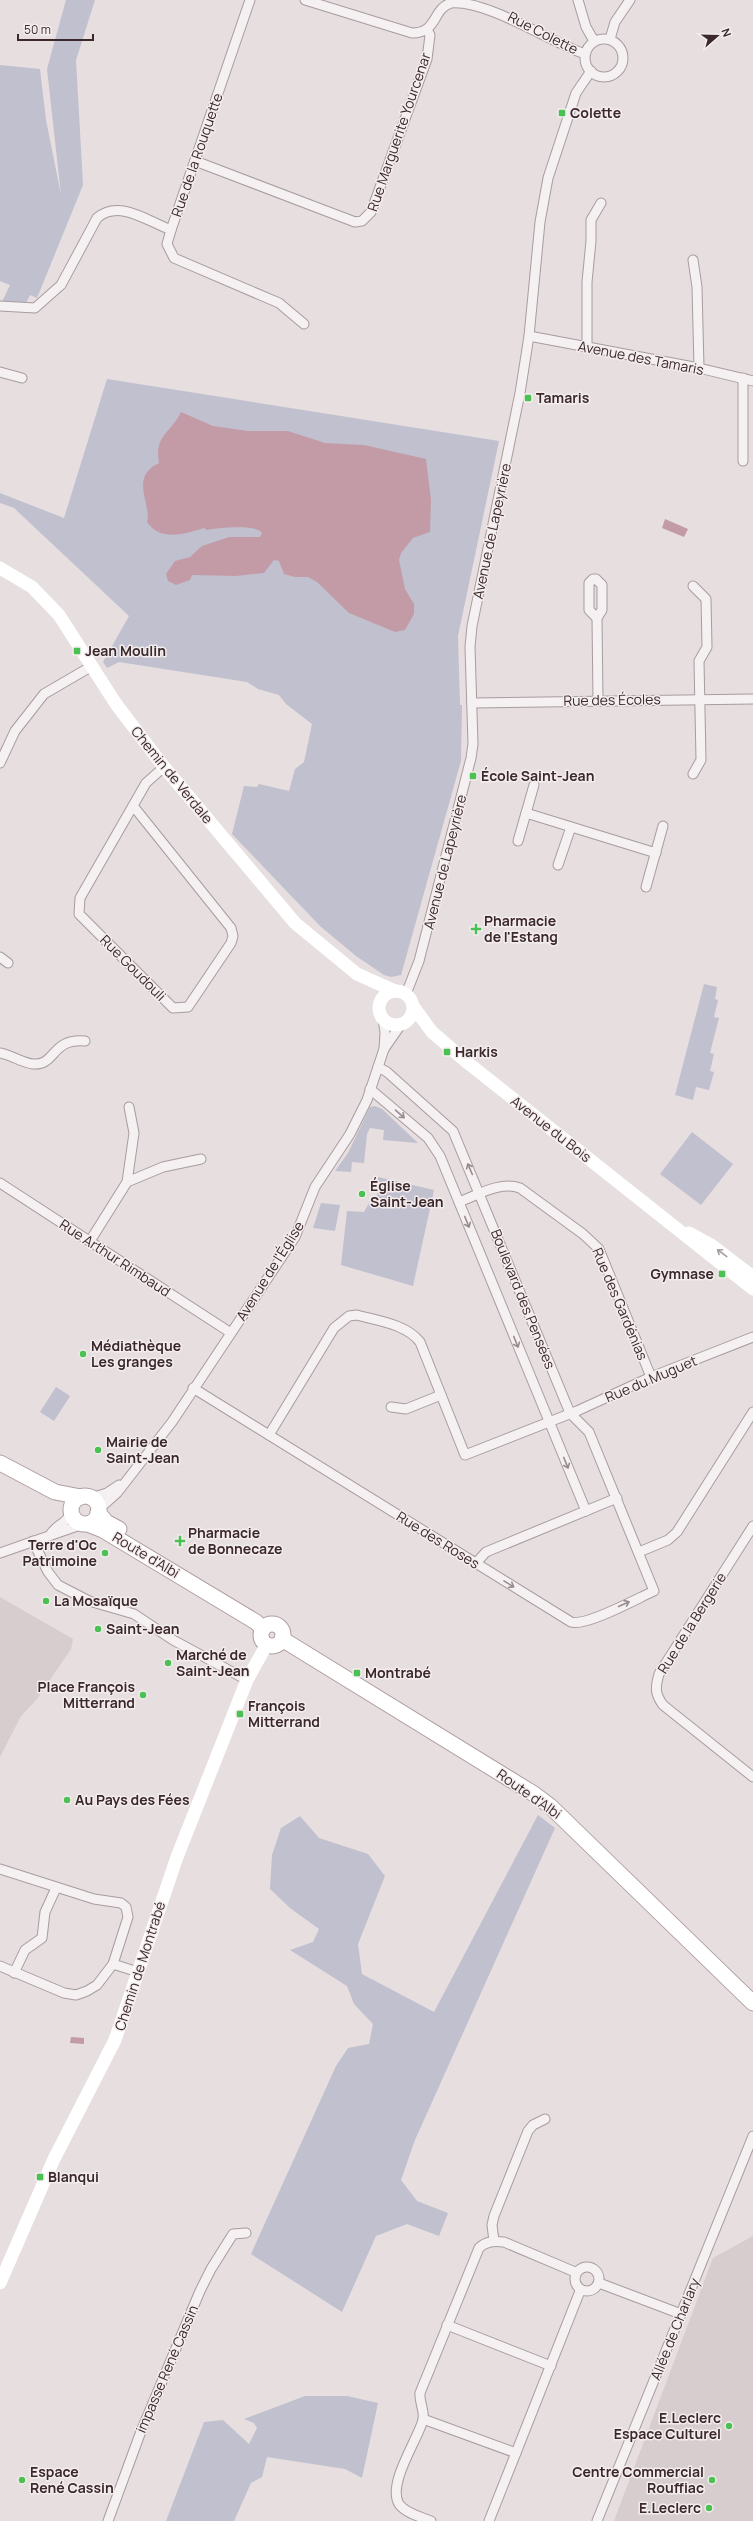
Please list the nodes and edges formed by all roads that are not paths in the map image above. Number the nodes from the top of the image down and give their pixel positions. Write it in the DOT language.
graph roads {
  1 [pos="250,0"];
  2 [pos="305,0"];
  3 [pos="578,0"];
  4 [pos="630,0"];
  5 [pos="427,30"];
  6 [pos="610,39"];
  7 [pos="594,41"];
  8 [pos="585,54"];
  9 [pos="591,71"];
  10 [pos="195,161"];
  11 [pos="601,203"];
  12 [pos="171,230"];
  13 [pos="694,260"];
  14 [pos="0,306"];
  15 [pos="304,324"];
  16 [pos="529,336"];
  17 [pos="587,347"];
  18 [pos="699,368"];
  19 [pos="0,372"];
  20 [pos="22,378"];
  21 [pos="743,378"];
  22 [pos="753,381"];
  23 [pos="743,461"];
  24 [pos="0,568"];
  25 [pos="693,586"];
  26 [pos="596,618"];
  27 [pos="92,666"];
  28 [pos="753,698"];
  29 [pos="598,700"];
  30 [pos="700,700"];
  31 [pos="472,703"];
  32 [pos="0,763"];
  33 [pos="164,768"];
  34 [pos="693,774"];
  35 [pos="534,785"];
  36 [pos="134,807"];
  37 [pos="526,813"];
  38 [pos="663,826"];
  39 [pos="571,827"];
  40 [pos="518,841"];
  41 [pos="656,853"];
  42 [pos="558,865"];
  43 [pos="646,887"];
  44 [pos="0,957"];
  45 [pos="8,963"];
  46 [pos="357,974"];
  47 [pos="401,992"];
  48 [pos="380,1004"];
  49 [pos="413,1006"];
  50 [pos="383,1018"];
  51 [pos="403,1023"];
  52 [pos="432,1032"];
  53 [pos="85,1041"];
  54 [pos="384,1049"];
  55 [pos="0,1053"];
  56 [pos="378,1067"];
  57 [pos="370,1090"];
  58 [pos="129,1107"];
  59 [pos="201,1159"];
  60 [pos="126,1182"];
  61 [pos="0,1183"];
  62 [pos="480,1194"];
  63 [pos="459,1202"];
  64 [pos="672,1224"];
  65 [pos="90,1241"];
  66 [pos="753,1277"];
  67 [pos="753,1289"];
  68 [pos="231,1333"];
  69 [pos="753,1337"];
  70 [pos="651,1376"];
  71 [pos="193,1388"];
  72 [pos="441,1395"];
  73 [pos="390,1407"];
  74 [pos="753,1412"];
  75 [pos="570,1413"];
  76 [pos="548,1421"];
  77 [pos="268,1434"];
  78 [pos="4,1465"];
  79 [pos="128,1478"];
  80 [pos="617,1498"];
  81 [pos="92,1505"];
  82 [pos="586,1511"];
  83 [pos="71,1513"];
  84 [pos="85,1524"];
  85 [pos="753,1526"];
  86 [pos="50,1535"];
  87 [pos="33,1540"];
  88 [pos="639,1552"];
  89 [pos="0,1553"];
  90 [pos="476,1563"];
  91 [pos="202,1589"];
  92 [pos="263,1629"];
  93 [pos="282,1639"];
  94 [pos="267,1644"];
  95 [pos="247,1680"];
  96 [pos="753,1777"];
  97 [pos="0,1869"];
  98 [pos="56,1888"];
  99 [pos="113,1964"];
  100 [pos="0,1966"];
  101 [pos="138,1972"];
  102 [pos="14,1973"];
  103 [pos="748,1996"];
  104 [pos="753,2003"];
  105 [pos="545,2119"];
  106 [pos="753,2136"];
  107 [pos="246,2234"];
  108 [pos="494,2241"];
  109 [pos="576,2272"];
  110 [pos="0,2283"];
  111 [pos="599,2283"];
  112 [pos="580,2291"];
  113 [pos="681,2314"];
  114 [pos="447,2325"];
  115 [pos="551,2366"];
  116 [pos="423,2419"];
  117 [pos="516,2453"];
  118 [pos="108,2521"];
  119 [pos="431,2521"];
  120 [pos="489,2521"];
  121 [pos="597,2521"];
  1 -- 10 [label="street, Rue de la Rouquette"];
  2 -- 5 [label="street"];
  3 -- 7 [label="street"];
  4 -- 6 [label="street"];
  5 -- 8 [label="street, Rue Colette"];
  5 -- 10 [label="street, Rue Marguerite Yourcenar"];
  6 -- 7 [label="street"];
  6 -- 9 [label="street"];
  7 -- 8 [label="street"];
  8 -- 9 [label="street"];
  9 -- 16 [label="street, Avenue de Lapeyrière"];
  10 -- 12 [label="street, Rue de la Rouquette"];
  11 -- 17 [label="street"];
  12 -- 14 [label="street, Rue de la Rouquette"];
  12 -- 15 [label="street"];
  13 -- 18 [label="street"];
  16 -- 17 [label="street, Avenue des Tamaris"];
  16 -- 31 [label="street, Avenue de Lapeyrière"];
  17 -- 18 [label="street, Avenue des Tamaris"];
  18 -- 21 [label="street, Avenue des Tamaris"];
  19 -- 20 [label="street"];
  21 -- 22 [label="street, Avenue des Tamaris"];
  21 -- 23 [label="street"];
  24 -- 27 [label="street, Chemin de Verdale"];
  25 -- 30 [label="street"];
  26 -- 29 [label="street"];
  27 -- 32 [label="street"];
  27 -- 33 [label="street, Chemin de Verdale"];
  28 -- 30 [label="street, Rue des Écoles"];
  29 -- 30 [label="street, Rue des Écoles"];
  29 -- 31 [label="street, Rue des Écoles"];
  30 -- 34 [label="street"];
  31 -- 47 [label="street, Avenue de Lapeyrière"];
  33 -- 36 [label="street, Rue Goudouli"];
  33 -- 46 [label="street, Chemin de Verdale"];
  35 -- 37 [label="street"];
  36 -- 36 [label="street, Rue Goudouli"];
  37 -- 39 [label="street"];
  37 -- 40 [label="street"];
  38 -- 41 [label="street"];
  39 -- 41 [label="street"];
  39 -- 42 [label="street"];
  41 -- 43 [label="street"];
  44 -- 45 [label="street"];
  46 -- 47 [label="street, Chemin de Verdale"];
  46 -- 48 [label="street, Chemin de Verdale"];
  47 -- 48 [label="street"];
  47 -- 49 [label="street"];
  48 -- 50 [label="street"];
  49 -- 51 [label="street"];
  49 -- 52 [label="street, Avenue du Bois"];
  50 -- 51 [label="street"];
  50 -- 54 [label="street, Avenue de l'Église"];
  51 -- 52 [label="street, Avenue du Bois"];
  51 -- 54 [label="street, Avenue de l'Église"];
  52 -- 64 [label="street, Avenue du Bois"];
  53 -- 55 [label="street"];
  54 -- 56 [label="street, Avenue de l'Église"];
  56 -- 57 [label="street, Avenue de l'Église"];
  62 -- 56 [label="street, Boulevard des Pensées, one-way"];
  57 -- 63 [label="street, Boulevard des Pensées, one-way"];
  57 -- 68 [label="street, Avenue de l'Église"];
  58 -- 60 [label="street"];
  59 -- 60 [label="street"];
  60 -- 65 [label="street"];
  61 -- 65 [label="street, Rue Arthur Rimbaud"];
  62 -- 63 [label="street, Rue des Gardénias"];
  62 -- 70 [label="street, Rue des Gardénias"];
  62 -- 75 [label="street, Boulevard des Pensées"];
  63 -- 76 [label="street, Boulevard des Pensées, one-way"];
  66 -- 64 [label="street, Avenue du Bois, one-way"];
  64 -- 67 [label="street, Avenue du Bois"];
  65 -- 68 [label="street, Rue Arthur Rimbaud"];
  68 -- 71 [label="street, Avenue de l'Église"];
  69 -- 70 [label="street, Rue du Muguet"];
  70 -- 75 [label="street, Rue du Muguet"];
  71 -- 77 [label="street, Rue des Roses"];
  71 -- 79 [label="street, Avenue de l'Église"];
  72 -- 73 [label="street"];
  72 -- 76 [label="street, Rue du Muguet"];
  72 -- 77 [label="street"];
  74 -- 88 [label="street"];
  75 -- 76 [label="street, Rue du Muguet"];
  75 -- 80 [label="street, Boulevard des Pensées"];
  76 -- 82 [label="street, Boulevard des Pensées, one-way"];
  77 -- 90 [label="street, Rue des Roses"];
  78 -- 81 [label="main road"];
  78 -- 83 [label="main road"];
  79 -- 81 [label="street, Avenue de l'Église"];
  79 -- 81 [label="street, Avenue de l'Église"];
  80 -- 82 [label="street"];
  80 -- 88 [label="street, Boulevard des Pensées"];
  81 -- 83 [label="main road"];
  81 -- 84 [label="main road"];
  81 -- 91 [label="main road, Route d'Albi"];
  82 -- 90 [label="street"];
  83 -- 84 [label="main road, Route d'Albi"];
  83 -- 86 [label="street"];
  84 -- 86 [label="street"];
  84 -- 91 [label="main road, Route d'Albi"];
  85 -- 96 [label="street, Rue de la Bergerie"];
  86 -- 87 [label="street"];
  87 -- 89 [label="street"];
  87 -- 95 [label="street"];
  90 -- 88 [label="street, Rue des Roses, one-way"];
  91 -- 92 [label="main road, Route d'Albi"];
  92 -- 93 [label="main road"];
  92 -- 94 [label="main road"];
  93 -- 94 [label="main road"];
  93 -- 103 [label="main road, Route d'Albi"];
  94 -- 95 [label="street, Chemin de Montrabé"];
  95 -- 101 [label="street, Chemin de Montrabé"];
  97 -- 98 [label="street"];
  98 -- 99 [label="street"];
  98 -- 102 [label="street"];
  99 -- 101 [label="street"];
  99 -- 102 [label="street"];
  100 -- 102 [label="street"];
  101 -- 110 [label="street, Chemin de Montrabé"];
  103 -- 104 [label="main road, Route d'Albi"];
  105 -- 108 [label="street"];
  106 -- 113 [label="street, Allée de Charlary"];
  107 -- 118 [label="street, impasse René Cassin"];
  108 -- 109 [label="street"];
  108 -- 114 [label="street"];
  109 -- 111 [label="street"];
  109 -- 112 [label="street"];
  111 -- 112 [label="street"];
  111 -- 113 [label="street"];
  112 -- 115 [label="street"];
  113 -- 121 [label="street, Allée de Charlary"];
  114 -- 115 [label="street"];
  114 -- 116 [label="street"];
  115 -- 117 [label="street"];
  116 -- 117 [label="street"];
  116 -- 119 [label="street"];
  117 -- 120 [label="street"];
}
